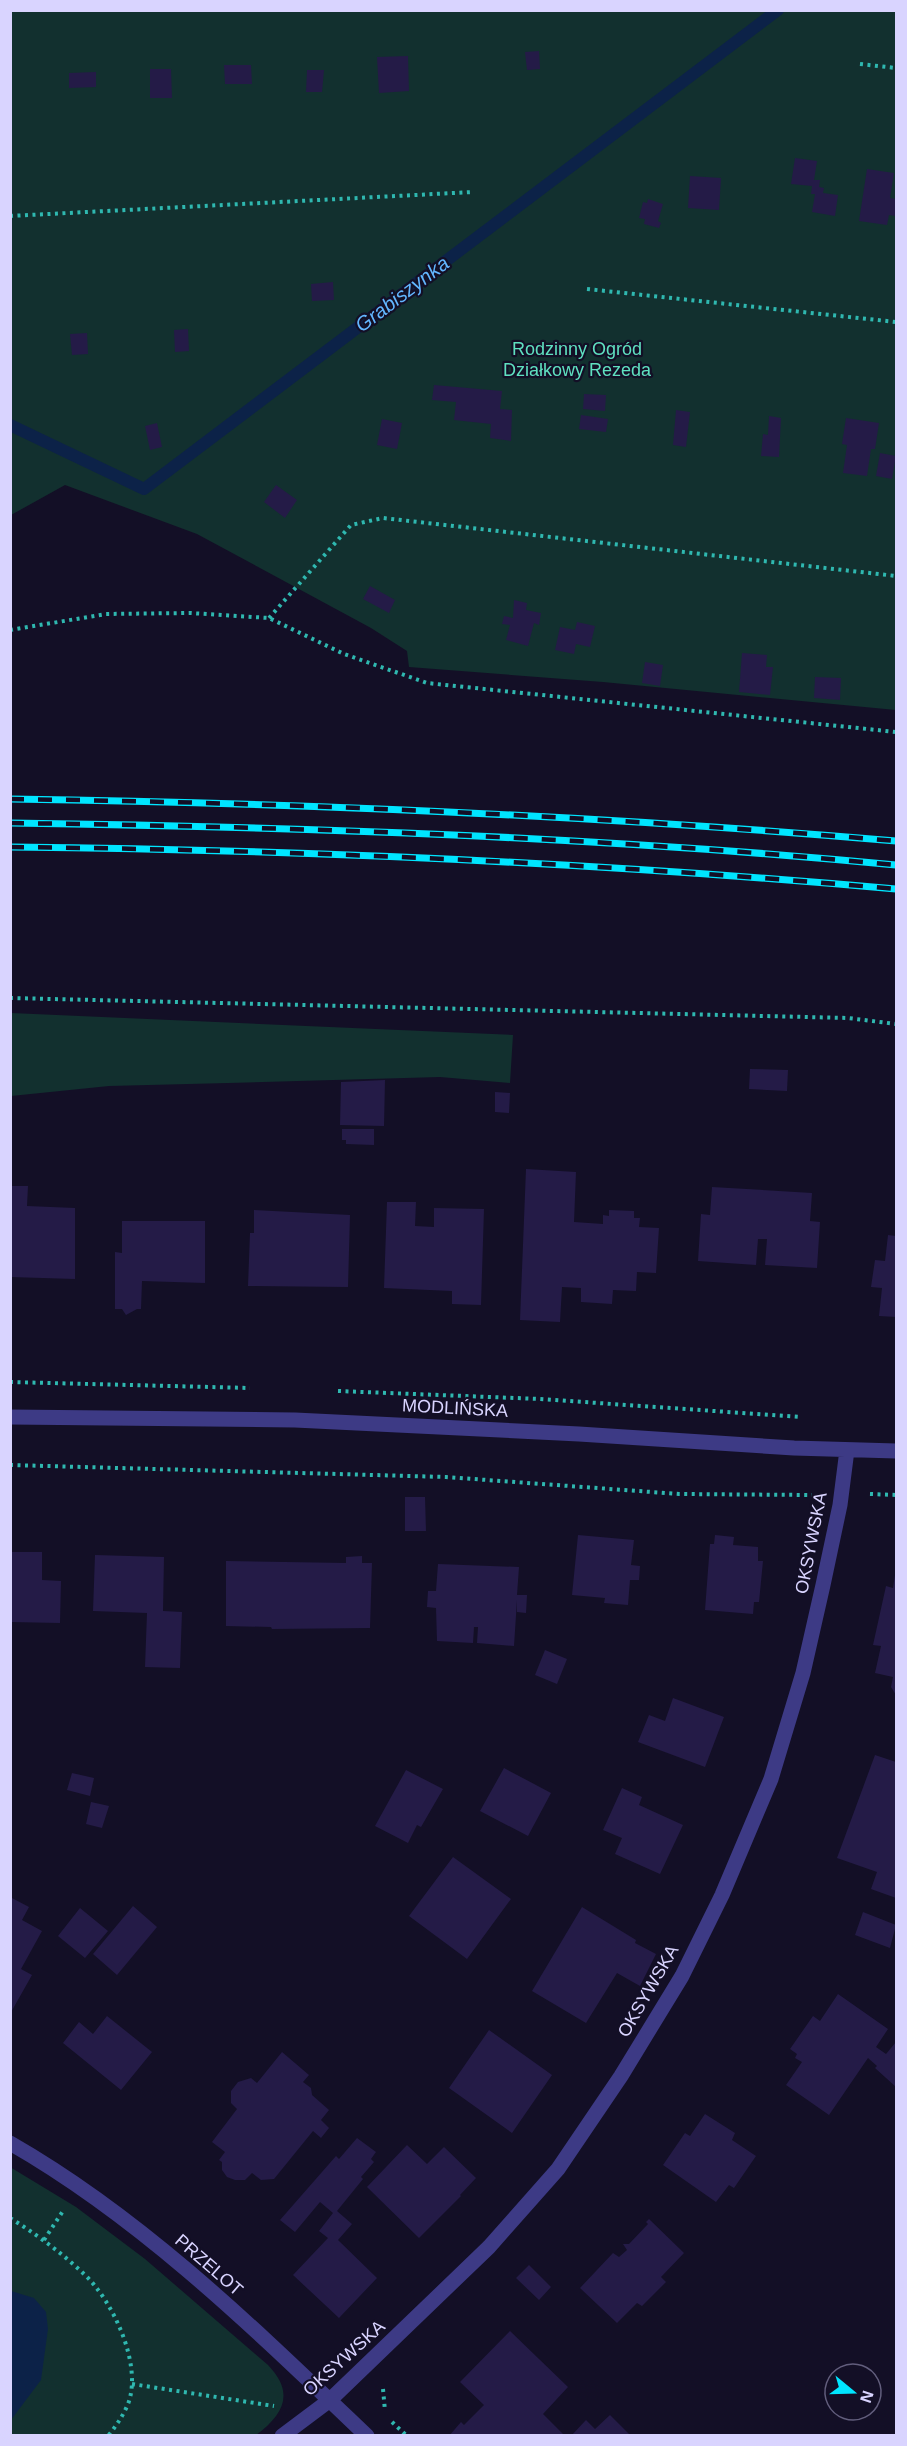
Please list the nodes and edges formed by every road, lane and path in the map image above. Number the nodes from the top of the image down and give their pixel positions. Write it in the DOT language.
graph roads {
  1 [pos="860,64"];
  2 [pos="897,68"];
  3 [pos="473,192"];
  4 [pos="10,216"];
  5 [pos="587,289"];
  6 [pos="897,322"];
  7 [pos="897,576"];
  8 [pos="269,618"];
  9 [pos="10,630"];
  10 [pos="897,732"];
  11 [pos="10,998"];
  12 [pos="897,1024"];
  13 [pos="10,1417"];
  14 [pos="847,1450"];
  15 [pos="897,1451"];
  16 [pos="10,1465"];
  17 [pos="817,1494"];
  18 [pos="861,1494"];
  19 [pos="897,1495"];
  20 [pos="10,2143"];
  21 [pos="78,2186"];
  22 [pos="10,2218"];
  23 [pos="44,2240"];
  24 [pos="132,2384"];
  25 [pos="384,2390"];
  26 [pos="330,2400"];
  27 [pos="309,2416"];
  28 [pos="108,2436"];
  29 [pos="282,2436"];
  30 [pos="368,2436"];
  31 [pos="407,2436"];
  1 -- 2 [label="path"];
  3 -- 4 [label="path"];
  5 -- 6 [label="path"];
  7 -- 8 [label="path"];
  8 -- 9 [label="path"];
  8 -- 10 [label="path"];
  11 -- 12 [label="path"];
  13 -- 14 [label="street, MODLIŃSKA"];
  14 -- 15 [label="street, MODLIŃSKA"];
  14 -- 26 [label="street, OKSYWSKA"];
  16 -- 17 [label="path"];
  18 -- 19 [label="path"];
  20 -- 21 [label="street, PRZELOT"];
  21 -- 23 [label="path"];
  21 -- 26 [label="street, PRZELOT"];
  22 -- 23 [label="path"];
  23 -- 24 [label="path"];
  24 -- 27 [label="path"];
  24 -- 28 [label="path"];
  25 -- 31 [label="path"];
  26 -- 27 [label="street, OKSYWSKA"];
  26 -- 30 [label="street, PRZELOT"];
  27 -- 29 [label="street, OKSYWSKA"];
}
